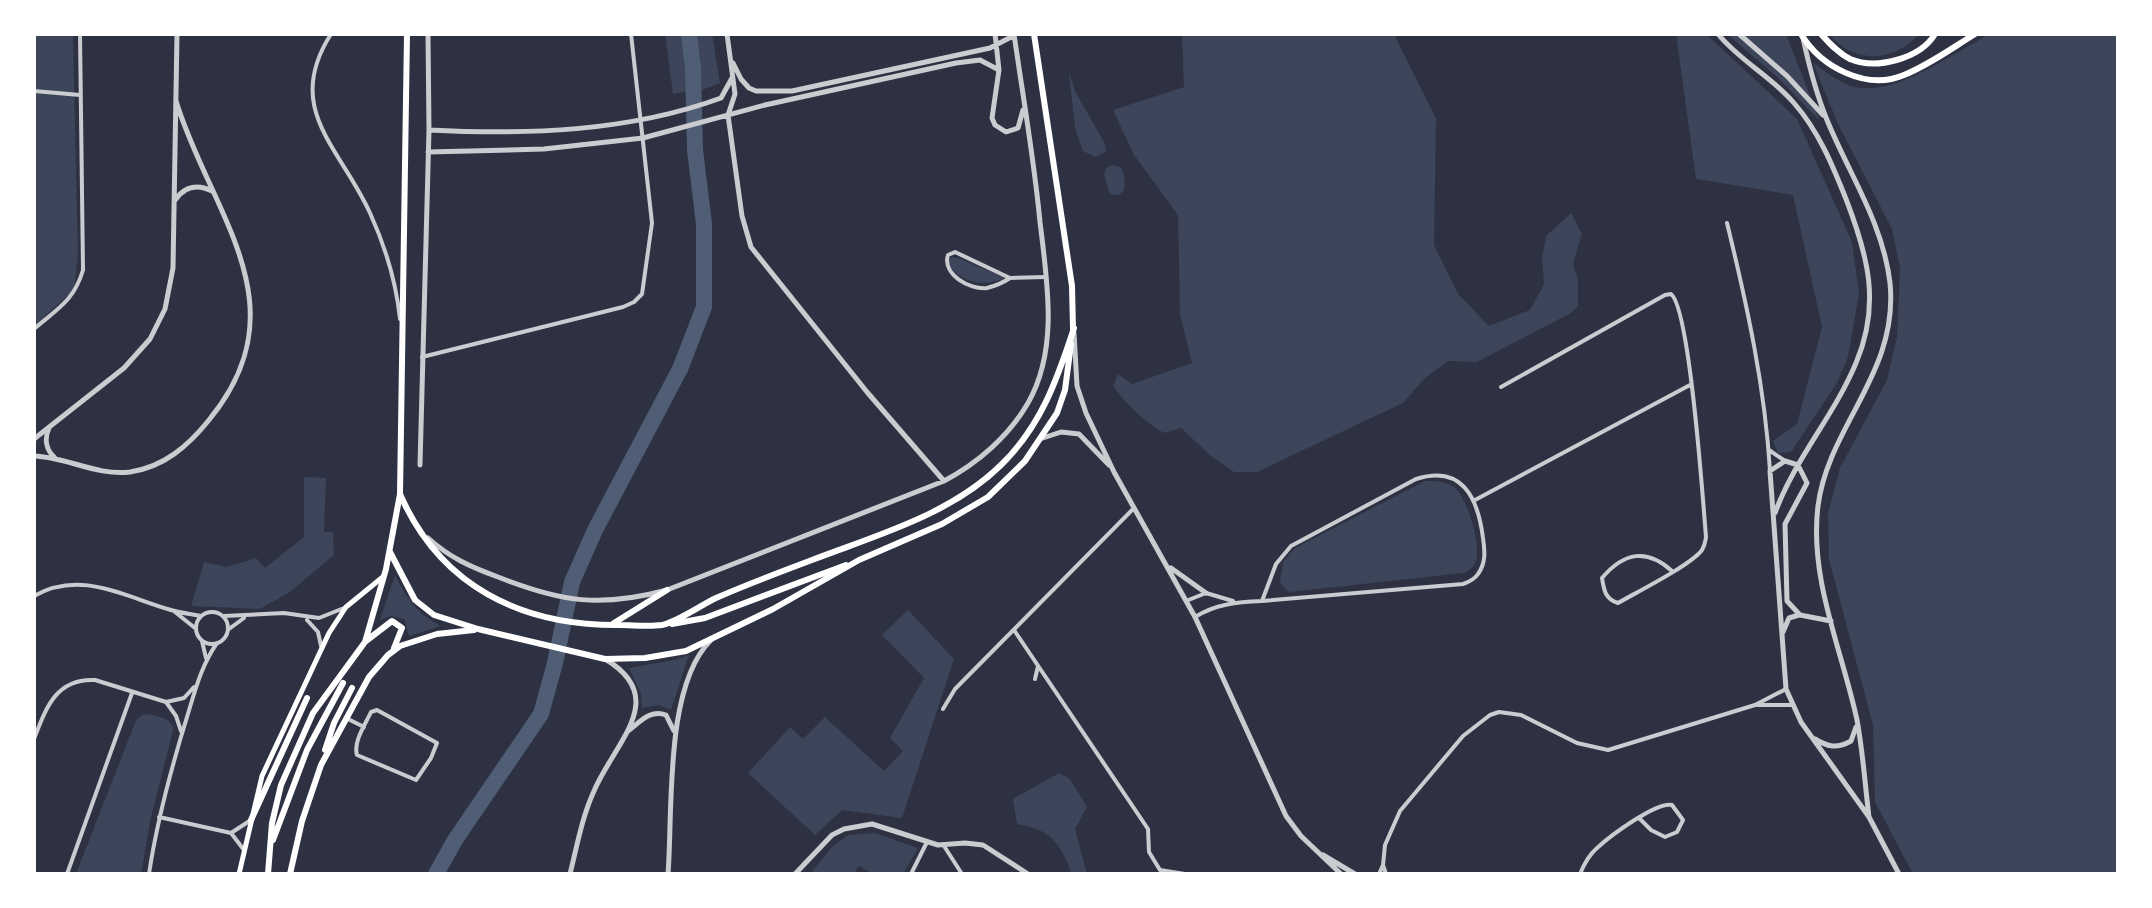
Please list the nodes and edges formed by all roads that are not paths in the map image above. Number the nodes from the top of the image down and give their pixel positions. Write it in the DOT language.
graph roads {
  1 [pos="80,34"];
  2 [pos="177,34"];
  3 [pos="331,34"];
  4 [pos="407,34"];
  5 [pos="428,34"];
  6 [pos="631,34"];
  7 [pos="727,34"];
  8 [pos="995,34"];
  9 [pos="1014,34"];
  10 [pos="1034,34"];
  11 [pos="1718,34"];
  12 [pos="1739,34"];
  13 [pos="1821,34"];
  14 [pos="1971,35"];
  15 [pos="1802,36"];
  16 [pos="1935,36"];
  17 [pos="997,45"];
  18 [pos="730,58"];
  19 [pos="899,66"];
  20 [pos="999,70"];
  21 [pos="733,77"];
  22 [pos="874,81"];
  23 [pos="34,91"];
  24 [pos="792,91"];
  25 [pos="80,95"];
  26 [pos="176,101"];
  27 [pos="765,105"];
  28 [pos="1024,105"];
  29 [pos="728,115"];
  30 [pos="641,119"];
  31 [pos="1826,119"];
  32 [pos="429,130"];
  33 [pos="643,138"];
  34 [pos="428,152"];
  35 [pos="216,194"];
  36 [pos="175,200"];
  37 [pos="1727,223"];
  38 [pos="1046,277"];
  39 [pos="1010,278"];
  40 [pos="401,324"];
  41 [pos="1074,328"];
  42 [pos="34,329"];
  43 [pos="422,357"];
  44 [pos="1690,385"];
  45 [pos="1501,387"];
  46 [pos="50,426"];
  47 [pos="1043,438"];
  48 [pos="34,439"];
  49 [pos="1769,450"];
  50 [pos="34,456"];
  51 [pos="59,461"];
  52 [pos="1785,461"];
  53 [pos="420,465"];
  54 [pos="1798,465"];
  55 [pos="1770,471"];
  56 [pos="1114,472"];
  57 [pos="944,481"];
  58 [pos="400,494"];
  59 [pos="1475,500"];
  60 [pos="1134,508"];
  61 [pos="1773,518"];
  62 [pos="413,524"];
  63 [pos="390,552"];
  64 [pos="859,560"];
  65 [pos="1167,564"];
  66 [pos="1672,571"];
  67 [pos="384,575"];
  68 [pos="667,590"];
  69 [pos="1206,593"];
  70 [pos="34,596"];
  71 [pos="1186,601"];
  72 [pos="1262,601"];
  73 [pos="1235,602"];
  74 [pos="346,607"];
  75 [pos="173,611"];
  76 [pos="1800,615"];
  77 [pos="201,616"];
  78 [pos="224,616"];
  79 [pos="246,617"];
  80 [pos="1195,617"];
  81 [pos="305,618"];
  82 [pos="1831,621"];
  83 [pos="611,625"];
  84 [pos="664,625"];
  85 [pos="195,628"];
  86 [pos="229,629"];
  87 [pos="478,629"];
  88 [pos="1014,630"];
  89 [pos="1781,637"];
  90 [pos="712,638"];
  91 [pos="202,640"];
  92 [pos="365,642"];
  93 [pos="217,643"];
  94 [pos="322,649"];
  95 [pos="392,652"];
  96 [pos="206,658"];
  97 [pos="600,658"];
  98 [pos="1038,666"];
  99 [pos="1035,679"];
  100 [pos="343,683"];
  101 [pos="195,686"];
  102 [pos="352,688"];
  103 [pos="1786,689"];
  104 [pos="132,693"];
  105 [pos="307,698"];
  106 [pos="166,702"];
  107 [pos="1755,705"];
  108 [pos="1792,705"];
  109 [pos="943,709"];
  110 [pos="346,718"];
  111 [pos="1857,722"];
  112 [pos="364,727"];
  113 [pos="182,732"];
  114 [pos="627,732"];
  115 [pos="1811,736"];
  116 [pos="675,738"];
  117 [pos="34,739"];
  118 [pos="321,765"];
  119 [pos="159,817"];
  120 [pos="1869,817"];
  121 [pos="1639,818"];
  122 [pos="251,820"];
  123 [pos="231,833"];
  124 [pos="927,842"];
  125 [pos="944,845"];
  126 [pos="271,848"];
  127 [pos="244,850"];
  128 [pos="1318,853"];
  129 [pos="1383,865"];
  130 [pos="1159,872"];
  131 [pos="67,874"];
  132 [pos="149,874"];
  133 [pos="239,874"];
  134 [pos="268,874"];
  135 [pos="290,874"];
  136 [pos="570,874"];
  137 [pos="668,874"];
  138 [pos="795,874"];
  139 [pos="911,874"];
  140 [pos="962,874"];
  141 [pos="1028,874"];
  142 [pos="1185,874"];
  143 [pos="1341,874"];
  144 [pos="1355,874"];
  145 [pos="1379,874"];
  146 [pos="1386,874"];
  147 [pos="1580,874"];
  148 [pos="1899,874"];
  1 -- 25 [label="street"];
  2 -- 26 [label="street"];
  3 -- 40 [label="street"];
  4 -- 40 [label="main road"];
  5 -- 32 [label="street"];
  6 -- 30 [label="street"];
  7 -- 18 [label="street"];
  8 -- 17 [label="street"];
  9 -- 17 [label="street"];
  9 -- 28 [label="street"];
  10 -- 41 [label="main road"];
  11 -- 54 [label="street"];
  12 -- 31 [label="street"];
  13 -- 16 [label="main road"];
  14 -- 15 [label="main road"];
  15 -- 31 [label="street"];
  17 -- 19 [label="street"];
  17 -- 20 [label="street"];
  18 -- 21 [label="street"];
  18 -- 24 [label="street"];
  19 -- 22 [label="street"];
  19 -- 24 [label="street"];
  20 -- 22 [label="street"];
  20 -- 28 [label="street"];
  21 -- 29 [label="street"];
  21 -- 30 [label="street"];
  22 -- 27 [label="street"];
  23 -- 25 [label="street"];
  24 -- 27 [label="street"];
  25 -- 42 [label="street"];
  26 -- 35 [label="street"];
  26 -- 36 [label="street"];
  27 -- 29 [label="street"];
  28 -- 38 [label="street"];
  29 -- 33 [label="street"];
  29 -- 57 [label="street"];
  30 -- 32 [label="street"];
  30 -- 33 [label="street"];
  31 -- 82 [label="street"];
  32 -- 34 [label="street"];
  33 -- 34 [label="street"];
  33 -- 43 [label="street"];
  34 -- 43 [label="street"];
  35 -- 36 [label="street"];
  35 -- 51 [label="street"];
  36 -- 46 [label="street"];
  37 -- 49 [label="street"];
  38 -- 39 [label="street"];
  38 -- 57 [label="street"];
  39 -- 39 [label="street"];
  40 -- 58 [label="main road"];
  41 -- 47 [label="main road"];
  41 -- 56 [label="street"];
  41 -- 84 [label="main road"];
  43 -- 53 [label="street"];
  44 -- 45 [label="street"];
  44 -- 59 [label="street"];
  44 -- 66 [label="street"];
  46 -- 48 [label="street"];
  46 -- 51 [label="street"];
  47 -- 56 [label="street"];
  47 -- 64 [label="main road"];
  49 -- 52 [label="street"];
  49 -- 55 [label="street"];
  50 -- 51 [label="street"];
  52 -- 54 [label="street"];
  52 -- 55 [label="street"];
  54 -- 61 [label="street"];
  54 -- 76 [label="street"];
  55 -- 61 [label="street"];
  56 -- 60 [label="street"];
  57 -- 68 [label="street"];
  58 -- 62 [label="main road"];
  58 -- 63 [label="main road"];
  59 -- 72 [label="street"];
  59 -- 72 [label="street"];
  60 -- 65 [label="street"];
  60 -- 88 [label="street"];
  61 -- 89 [label="street"];
  62 -- 68 [label="street"];
  62 -- 83 [label="main road"];
  63 -- 67 [label="main road"];
  63 -- 87 [label="main road"];
  64 -- 84 [label="main road"];
  64 -- 90 [label="main road"];
  65 -- 69 [label="street"];
  65 -- 71 [label="street"];
  66 -- 66 [label="street"];
  67 -- 74 [label="main road"];
  67 -- 92 [label="main road"];
  68 -- 83 [label="main road"];
  69 -- 71 [label="street"];
  69 -- 73 [label="street"];
  70 -- 75 [label="street"];
  71 -- 80 [label="street"];
  72 -- 73 [label="street"];
  73 -- 80 [label="street"];
  74 -- 81 [label="street"];
  74 -- 94 [label="main road"];
  75 -- 77 [label="street"];
  75 -- 85 [label="street"];
  76 -- 82 [label="street"];
  76 -- 89 [label="street"];
  77 -- 78 [label="street"];
  77 -- 85 [label="street"];
  78 -- 79 [label="street"];
  78 -- 86 [label="street"];
  79 -- 81 [label="street"];
  79 -- 86 [label="street"];
  80 -- 128 [label="street"];
  81 -- 94 [label="street"];
  82 -- 111 [label="street"];
  83 -- 84 [label="main road"];
  85 -- 91 [label="street"];
  86 -- 93 [label="street"];
  87 -- 95 [label="main road"];
  87 -- 97 [label="main road"];
  88 -- 98 [label="street"];
  88 -- 109 [label="street"];
  89 -- 103 [label="street"];
  90 -- 97 [label="main road"];
  90 -- 116 [label="street"];
  91 -- 93 [label="street"];
  91 -- 96 [label="street"];
  92 -- 95 [label="main road"];
  92 -- 126 [label="main road"];
  93 -- 96 [label="street"];
  94 -- 122 [label="main road"];
  95 -- 110 [label="main road"];
  96 -- 101 [label="street"];
  97 -- 114 [label="street"];
  98 -- 99 [label="street"];
  98 -- 130 [label="street"];
  100 -- 126 [label="main road"];
  101 -- 106 [label="street"];
  101 -- 113 [label="street"];
  102 -- 118 [label="main road"];
  103 -- 107 [label="street"];
  103 -- 108 [label="street"];
  104 -- 106 [label="street"];
  104 -- 117 [label="street"];
  104 -- 131 [label="street"];
  105 -- 122 [label="main road"];
  106 -- 113 [label="street"];
  107 -- 108 [label="street"];
  107 -- 129 [label="street"];
  108 -- 115 [label="street"];
  110 -- 112 [label="street"];
  110 -- 118 [label="main road"];
  111 -- 115 [label="street"];
  111 -- 120 [label="street"];
  112 -- 112 [label="street"];
  113 -- 119 [label="street"];
  114 -- 116 [label="street"];
  114 -- 136 [label="street"];
  115 -- 120 [label="street"];
  116 -- 137 [label="street"];
  118 -- 135 [label="main road"];
  119 -- 123 [label="street"];
  119 -- 132 [label="street"];
  120 -- 148 [label="street"];
  121 -- 121 [label="street"];
  121 -- 147 [label="street"];
  122 -- 123 [label="street"];
  122 -- 127 [label="main road"];
  123 -- 127 [label="street"];
  124 -- 125 [label="street"];
  124 -- 138 [label="street"];
  124 -- 139 [label="street"];
  125 -- 140 [label="street"];
  125 -- 141 [label="street"];
  126 -- 134 [label="main road"];
  127 -- 133 [label="main road"];
  128 -- 143 [label="street"];
  128 -- 144 [label="street"];
  129 -- 145 [label="street"];
  129 -- 146 [label="street"];
  130 -- 142 [label="street"];
}
